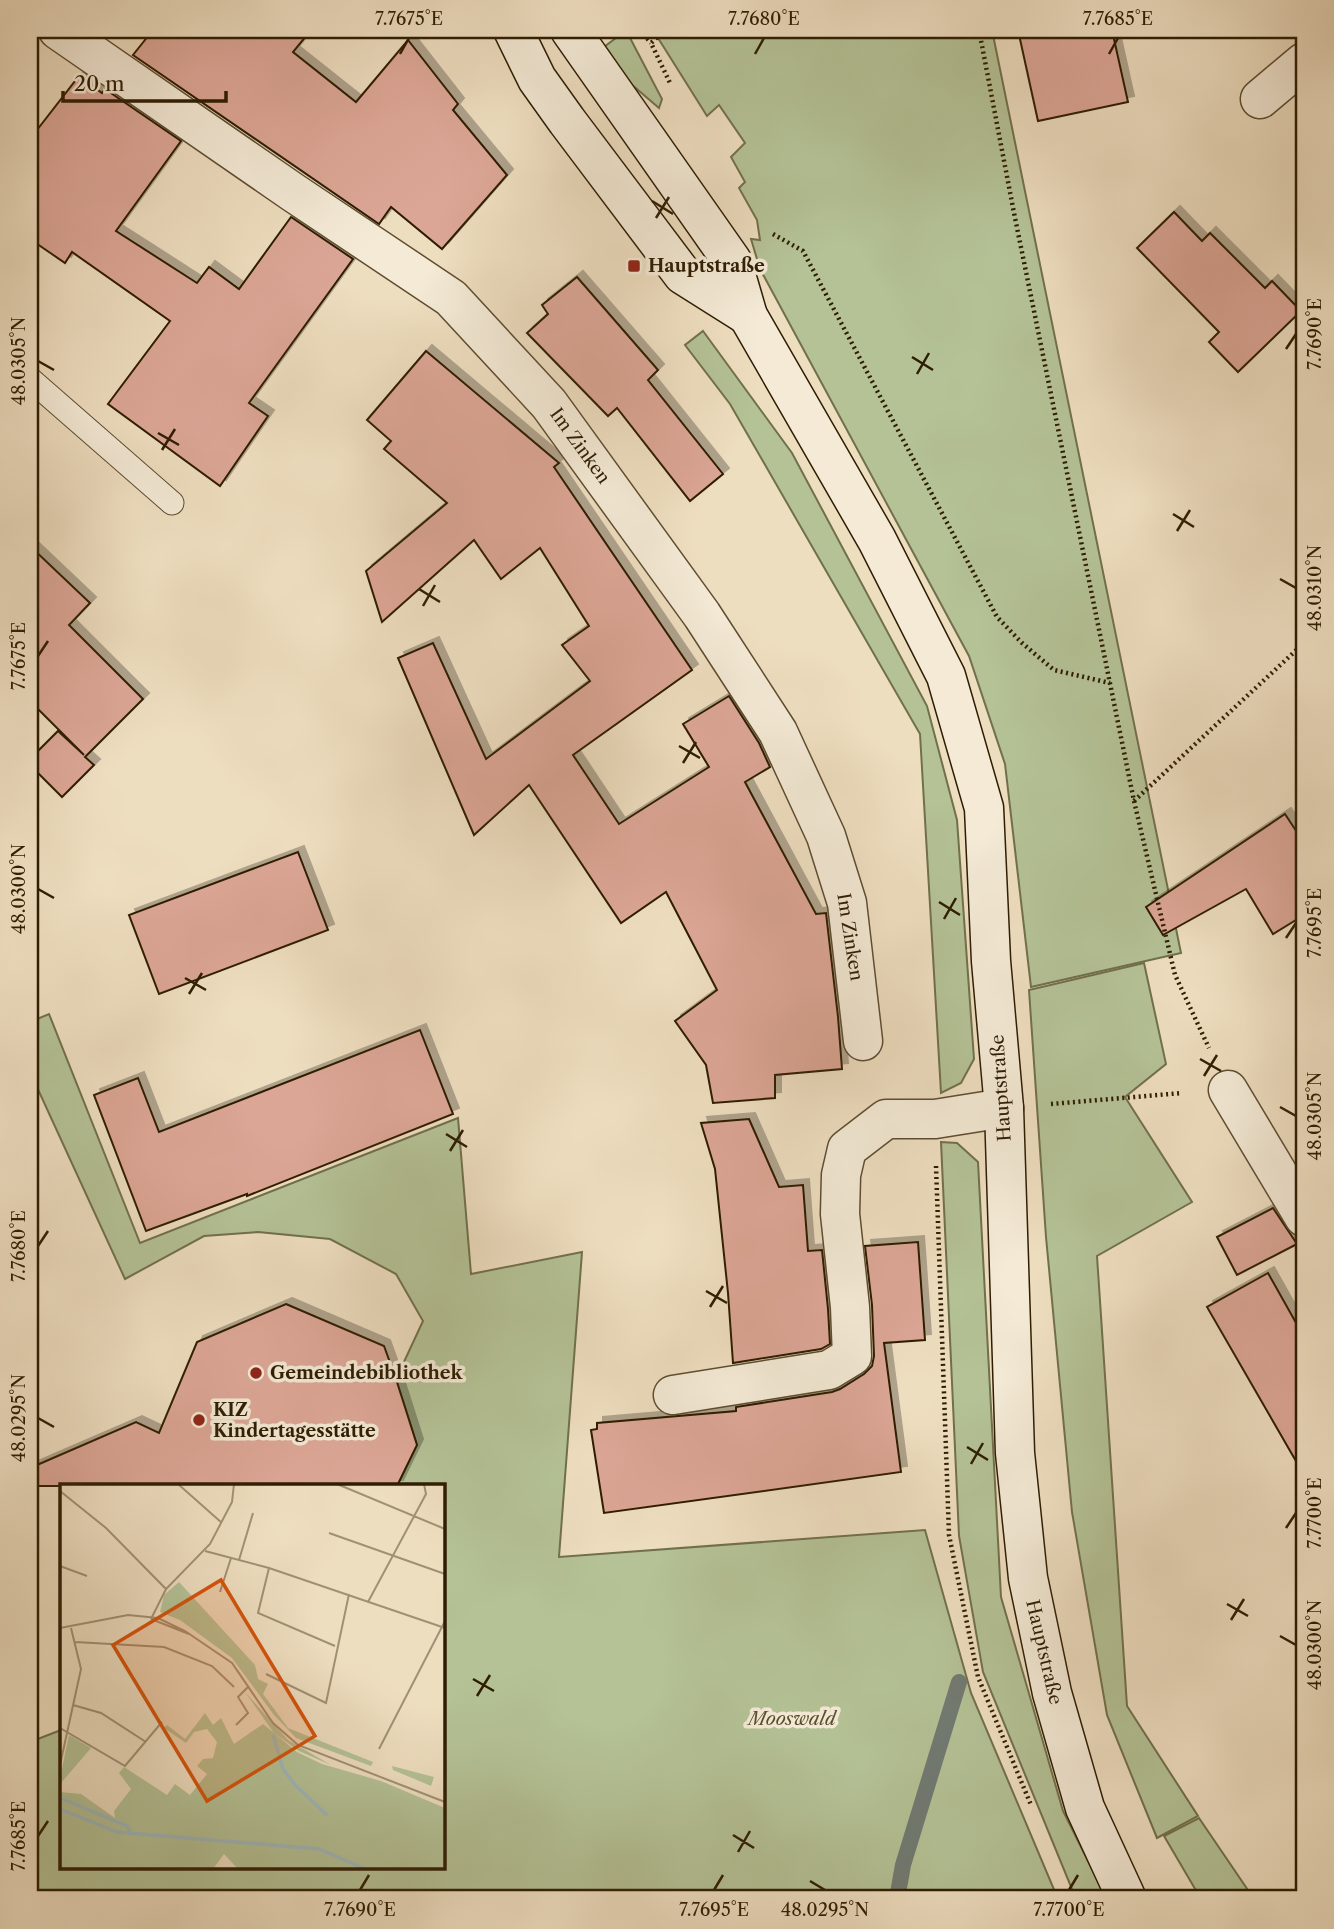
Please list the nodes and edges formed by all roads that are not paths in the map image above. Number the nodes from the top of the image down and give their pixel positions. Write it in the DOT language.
graph roads {
  1 [pos="58,30"];
  2 [pos="513,30"];
  3 [pos="570,30"];
  4 [pos="1304,62"];
  5 [pos="1260,99"];
  6 [pos="748,316"];
  7 [pos="30,379"];
  8 [pos="172,503"];
  9 [pos="863,1041"];
  10 [pos="1228,1090"];
  11 [pos="1004,1108"];
  12 [pos="1304,1217"];
  13 [pos="673,1395"];
  14 [pos="1127,1899"];
  1 -- 9 [label="street, Im Zinken"];
  2 -- 6 [label="street, Hauptstraße"];
  3 -- 6 [label="street, Hauptstraße"];
  4 -- 5 [label="street"];
  6 -- 11 [label="street, Hauptstraße"];
  7 -- 8 [label="lane"];
  10 -- 12 [label="street"];
  11 -- 13 [label="street"];
  11 -- 14 [label="street, Hauptstraße"];
}
